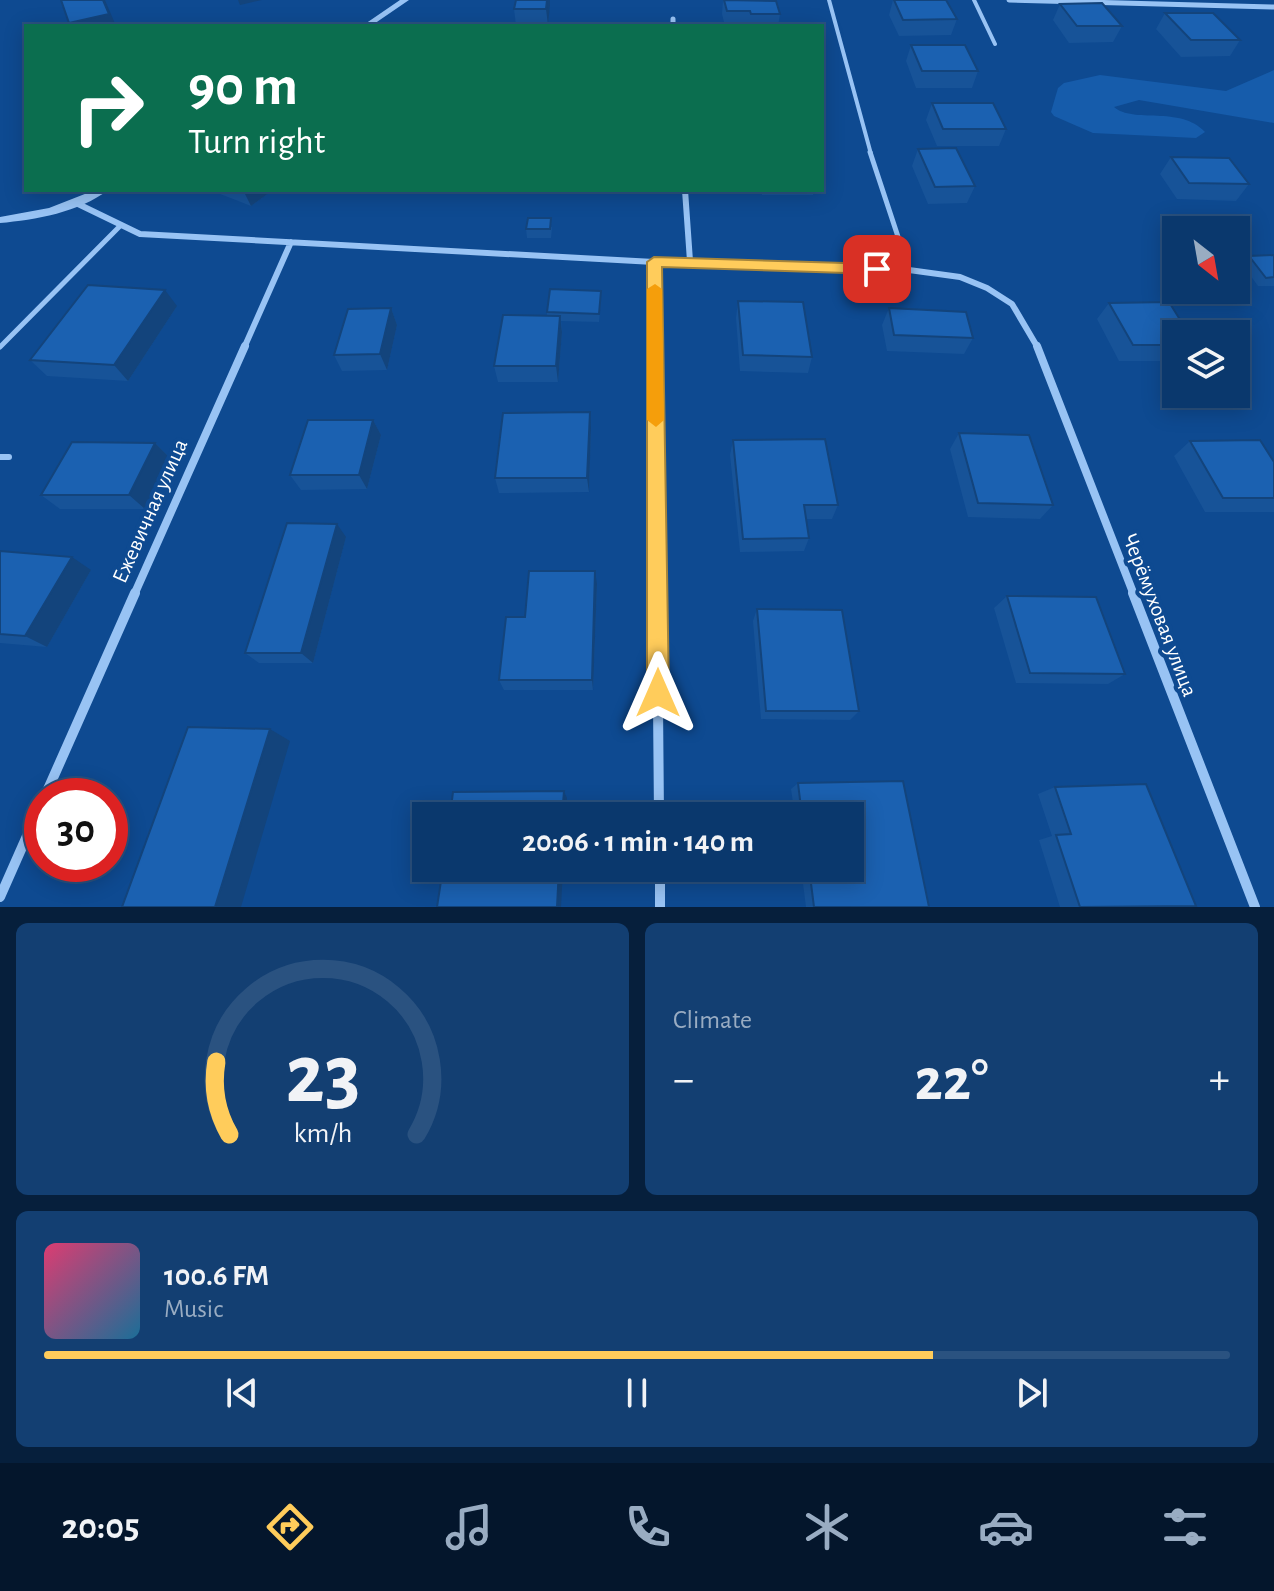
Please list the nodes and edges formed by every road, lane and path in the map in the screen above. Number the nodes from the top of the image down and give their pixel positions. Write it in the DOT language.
graph roads {
  1 [pos="405,0"];
  2 [pos="829,0"];
  3 [pos="974,0"];
  4 [pos="1009,0"];
  5 [pos="1274,7"];
  6 [pos="369,24"];
  7 [pos="995,44"];
  8 [pos="99,192"];
  9 [pos="685,192"];
  10 [pos="76,203"];
  11 [pos="0,220"];
  12 [pos="121,225"];
  13 [pos="291,242"];
  14 [pos="690,261"];
  15 [pos="654,262"];
  16 [pos="909,270"];
  17 [pos="0,347"];
  18 [pos="0,457"];
  19 [pos="9,457"];
  20 [pos="53,778"];
  21 [pos="659,802"];
  22 [pos="24,843"];
  23 [pos="660,882"];
  24 [pos="0,897"];
  25 [pos="660,907"];
  26 [pos="1255,907"];
  1 -- 6 [label="street"];
  2 -- 16 [label="lane"];
  3 -- 7 [label="lane"];
  4 -- 5 [label="street"];
  8 -- 10 [label="street"];
  9 -- 14 [label="street"];
  10 -- 11 [label="street"];
  10 -- 12 [label="street, Черёмуховая улица"];
  12 -- 13 [label="street, Черёмуховая улица"];
  12 -- 17 [label="lane"];
  13 -- 15 [label="street, Черёмуховая улица"];
  13 -- 20 [label="street, Ежевичная улица"];
  14 -- 15 [label="street, Черёмуховая улица"];
  14 -- 16 [label="street, Черёмуховая улица"];
  15 -- 21 [label="street"];
  16 -- 26 [label="street, Черёмуховая улица"];
  18 -- 19 [label="lane"];
  22 -- 24 [label="street"];
  23 -- 25 [label="street"];
}
